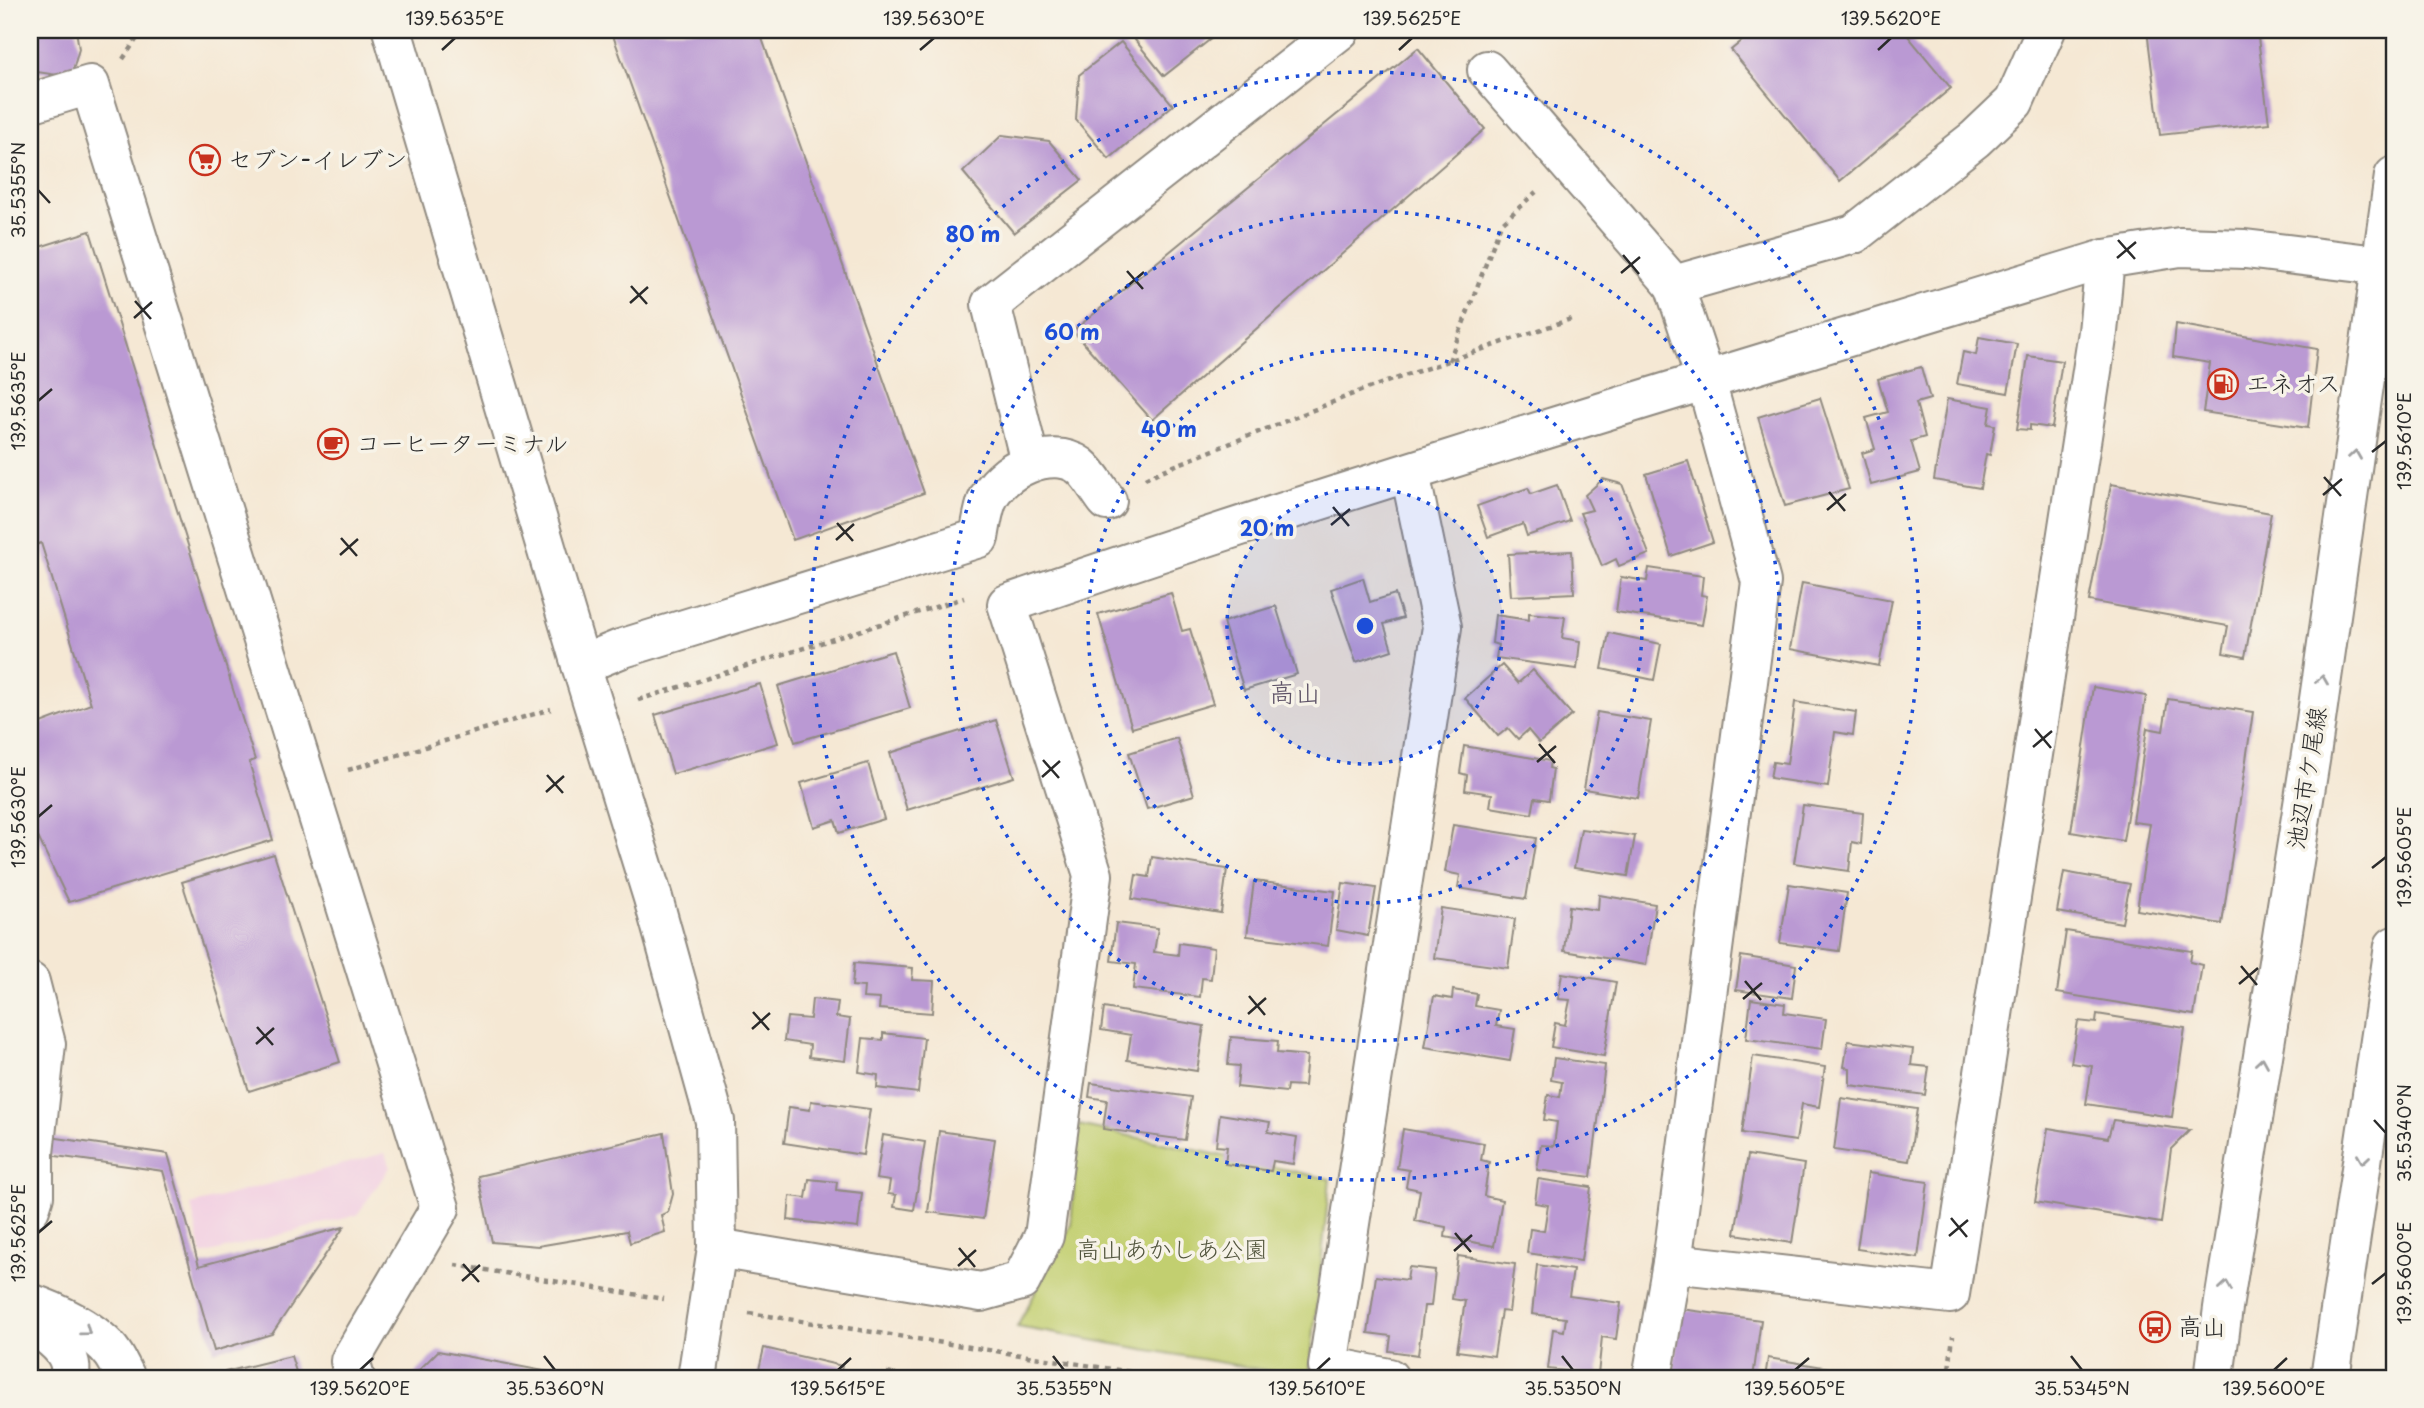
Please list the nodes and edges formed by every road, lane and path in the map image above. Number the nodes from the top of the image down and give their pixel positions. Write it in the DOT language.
graph roads {
  1 [pos="393,30"];
  2 [pos="1340,30"];
  3 [pos="2046,30"];
  4 [pos="1488,70"];
  5 [pos="30,103"];
  6 [pos="1568,163"];
  7 [pos="2394,176"];
  8 [pos="2105,259"];
  9 [pos="2387,266"];
  10 [pos="1674,285"];
  11 [pos="1574,318"];
  12 [pos="1449,361"];
  13 [pos="1706,381"];
  14 [pos="1030,462"];
  15 [pos="1410,473"];
  16 [pos="1107,501"];
  17 [pos="972,596"];
  18 [pos="620,649"];
  19 [pos="586,681"];
  20 [pos="307,782"];
  21 [pos="2394,946"];
  22 [pos="30,982"];
  23 [pos="30,1209"];
  24 [pos="717,1248"];
  25 [pos="411,1258"];
  26 [pos="1672,1263"];
  27 [pos="30,1303"];
  28 [pos="708,1306"];
  29 [pos="30,1322"];
  30 [pos="69,1378"];
  31 [pos="125,1378"];
  32 [pos="355,1378"];
  33 [pos="697,1378"];
  34 [pos="1170,1378"];
  35 [pos="1389,1378"];
  36 [pos="1652,1378"];
  37 [pos="2214,1378"];
  38 [pos="2330,1378"];
  1 -- 19 [label="street"];
  2 -- 14 [label="street"];
  3 -- 10 [label="street"];
  4 -- 6 [label="street"];
  5 -- 20 [label="street"];
  6 -- 10 [label="street"];
  6 -- 12 [label="path"];
  7 -- 9 [label="street, 池辺市ケ尾線"];
  8 -- 9 [label="street"];
  8 -- 13 [label="street"];
  8 -- 26 [label="street"];
  37 -- 9 [label="street, 池辺市ケ尾線, one-way"];
  10 -- 13 [label="street"];
  11 -- 12 [label="path"];
  12 -- 16 [label="path"];
  13 -- 15 [label="street"];
  13 -- 26 [label="street"];
  14 -- 16 [label="street"];
  14 -- 18 [label="street"];
  15 -- 24 [label="street"];
  15 -- 35 [label="street"];
  17 -- 18 [label="path"];
  18 -- 19 [label="street"];
  19 -- 20 [label="path"];
  19 -- 24 [label="street"];
  20 -- 25 [label="street"];
  21 -- 38 [label="street, one-way"];
  22 -- 23 [label="street"];
  24 -- 28 [label="street"];
  25 -- 28 [label="path"];
  25 -- 32 [label="street"];
  26 -- 36 [label="street"];
  27 -- 31 [label="street, one-way"];
  28 -- 33 [label="street"];
  28 -- 34 [label="path"];
  29 -- 30 [label="street"];
}
